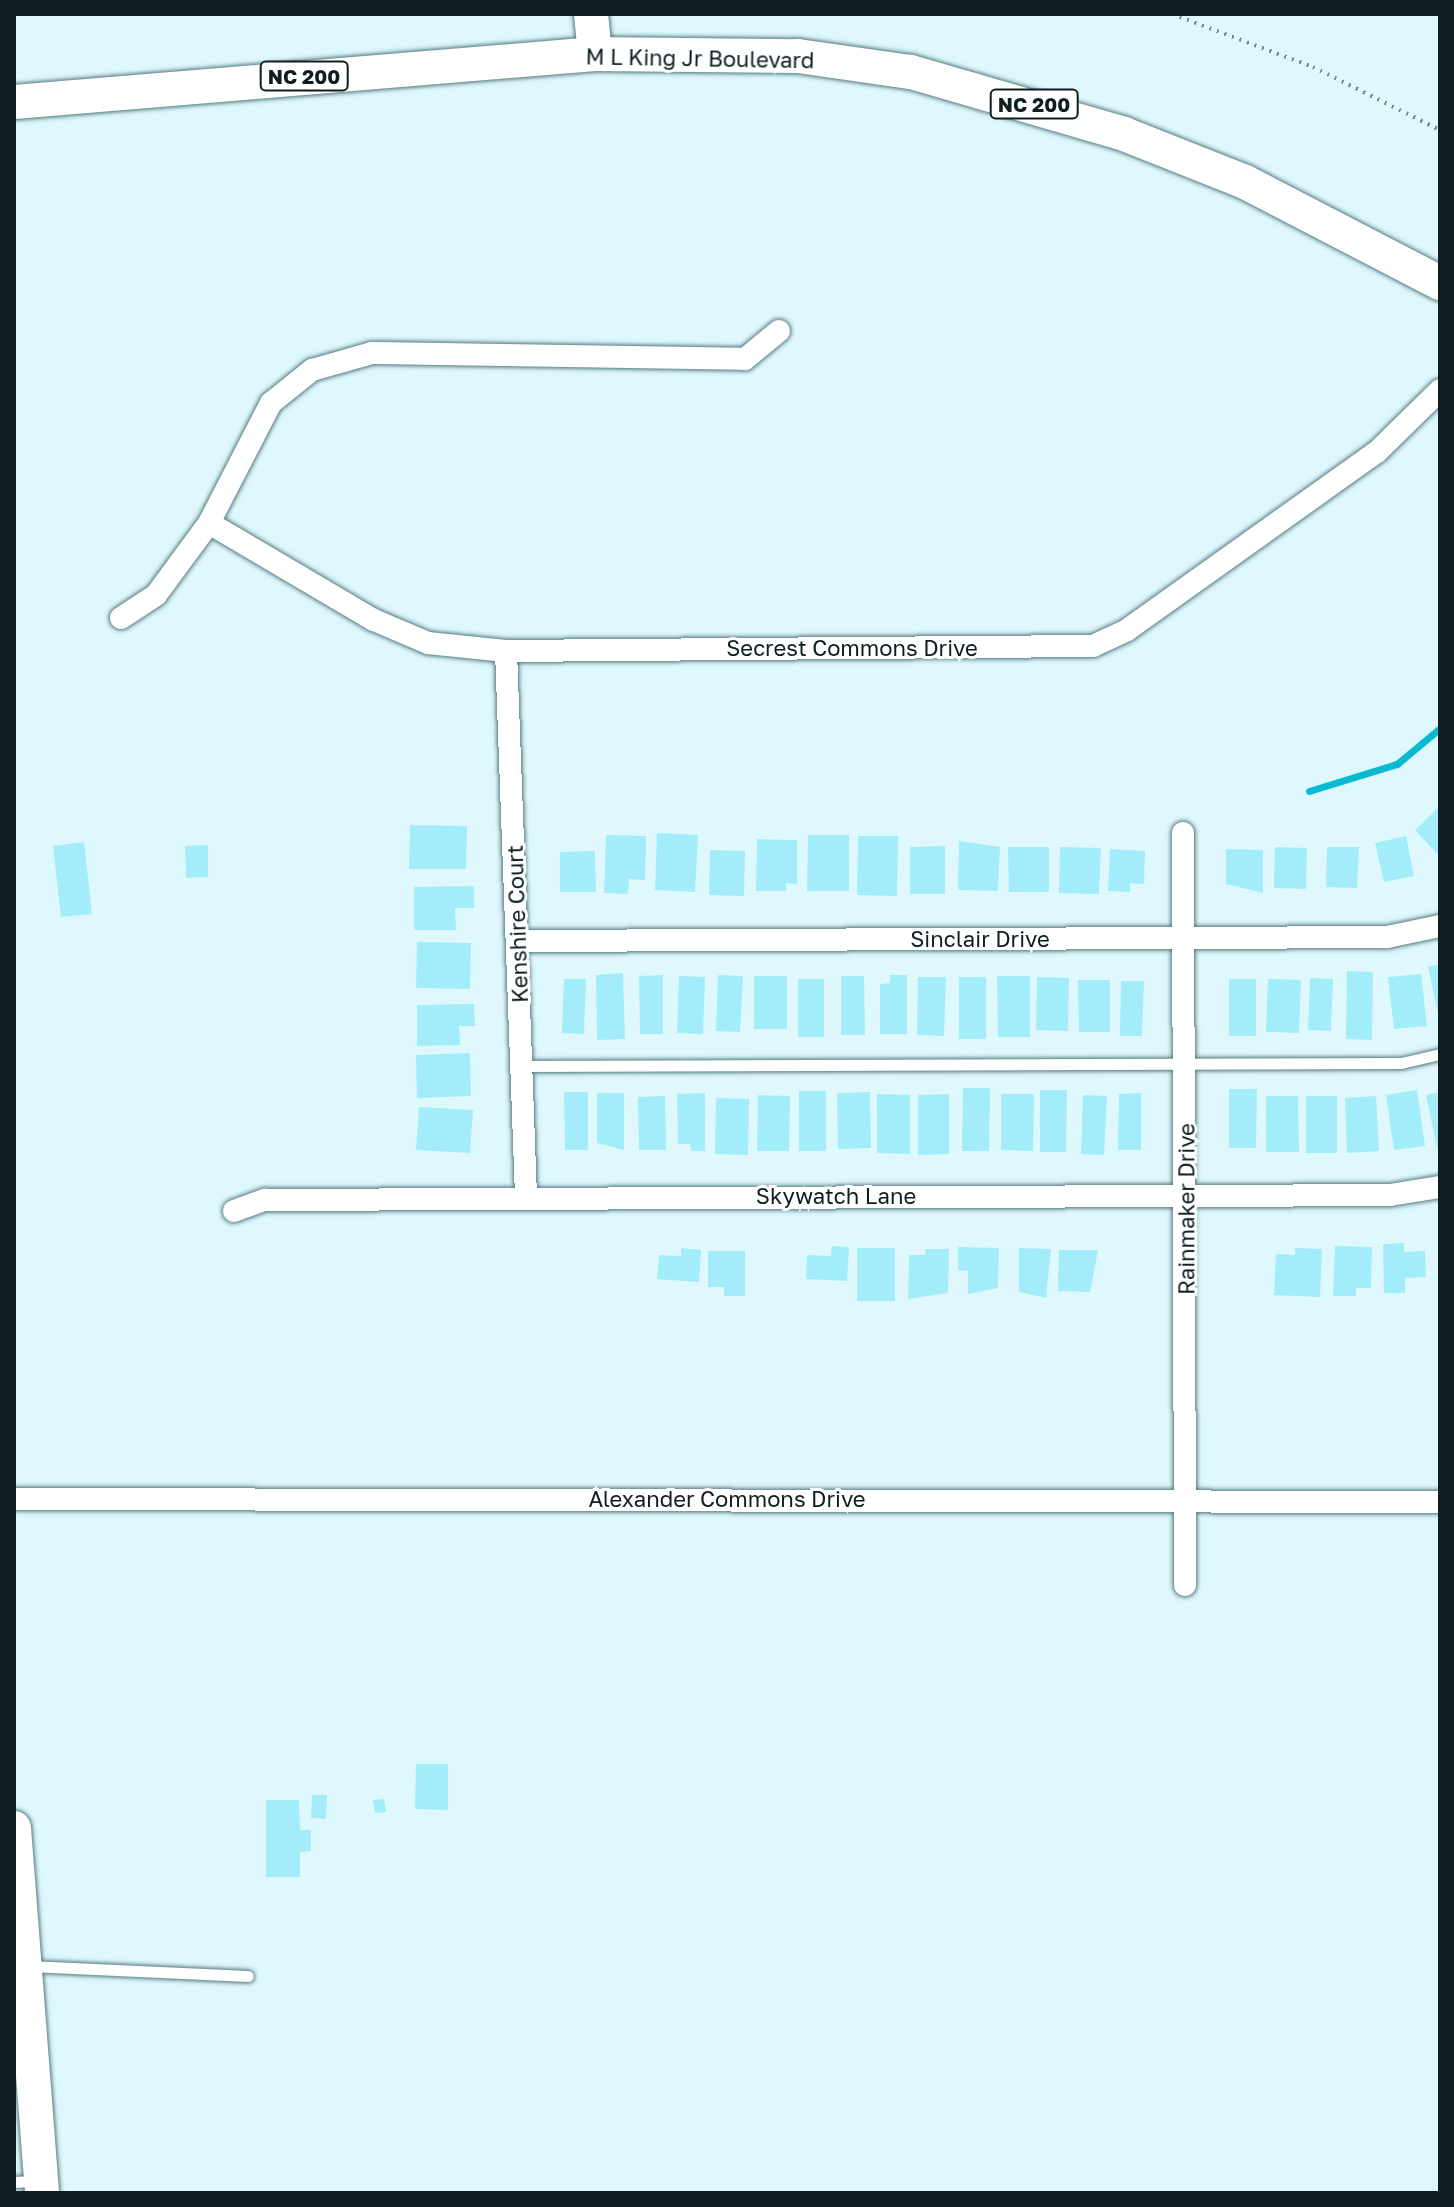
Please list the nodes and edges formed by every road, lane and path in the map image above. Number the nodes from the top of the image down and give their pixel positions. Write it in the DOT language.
graph roads {
  1 [pos="591,14"];
  2 [pos="1172,14"];
  3 [pos="595,54"];
  4 [pos="14,102"];
  5 [pos="1440,130"];
  6 [pos="1440,283"];
  7 [pos="779,331"];
  8 [pos="1440,390"];
  9 [pos="209,523"];
  10 [pos="121,618"];
  11 [pos="506,651"];
  12 [pos="1183,833"];
  13 [pos="1440,926"];
  14 [pos="1184,938"];
  15 [pos="518,941"];
  16 [pos="1440,1054"];
  17 [pos="522,1066"];
  18 [pos="1186,1066"];
  19 [pos="1440,1187"];
  20 [pos="1188,1195"];
  21 [pos="526,1197"];
  22 [pos="234,1211"];
  23 [pos="1183,1498"];
  24 [pos="14,1499"];
  25 [pos="1440,1502"];
  26 [pos="1185,1585"];
  27 [pos="14,1828"];
  28 [pos="18,1925"];
  29 [pos="25,1966"];
  30 [pos="248,1976"];
  31 [pos="32,2185"];
  1 -- 3 [label="main road"];
  2 -- 5 [label="path"];
  3 -- 4 [label="main road, M L King Jr Boulevard / NC 200"];
  3 -- 6 [label="main road, M L King Jr Boulevard / NC 200"];
  7 -- 9 [label="street"];
  8 -- 11 [label="street, Secrest Commons Drive"];
  9 -- 10 [label="street"];
  9 -- 11 [label="street, Secrest Commons Drive"];
  11 -- 15 [label="street, Kenshire Court"];
  12 -- 14 [label="street, Rainmaker Drive"];
  13 -- 14 [label="street, Sinclair Drive"];
  14 -- 15 [label="street, Sinclair Drive"];
  14 -- 18 [label="street, Rainmaker Drive"];
  15 -- 17 [label="street, Kenshire Court"];
  16 -- 18 [label="lane"];
  17 -- 18 [label="lane"];
  17 -- 21 [label="street, Kenshire Court"];
  18 -- 20 [label="street, Rainmaker Drive"];
  19 -- 20 [label="street, Skywatch Lane"];
  20 -- 21 [label="street, Skywatch Lane"];
  20 -- 23 [label="street, Rainmaker Drive"];
  21 -- 22 [label="street, Skywatch Lane"];
  23 -- 24 [label="street, Alexander Commons Drive"];
  23 -- 25 [label="street, Alexander Commons Drive"];
  23 -- 26 [label="street, Rainmaker Drive"];
  27 -- 28 [label="main road"];
  28 -- 29 [label="main road"];
  29 -- 30 [label="lane"];
  29 -- 31 [label="main road"];
}
